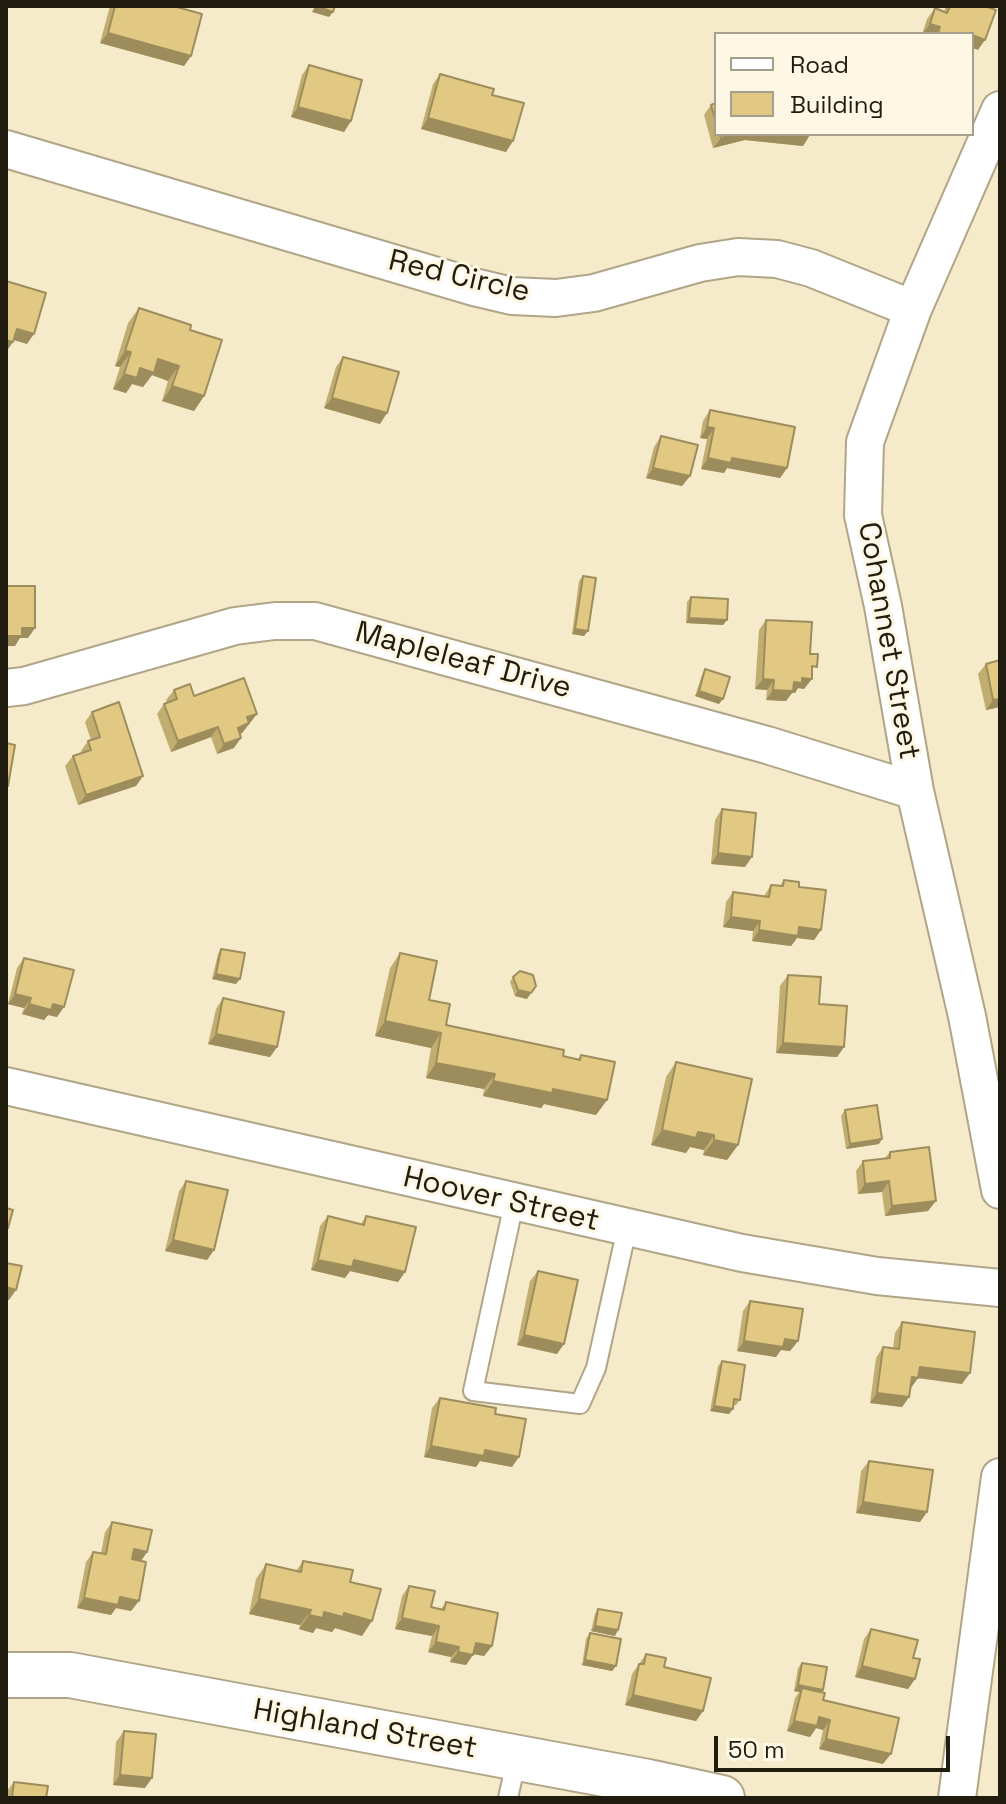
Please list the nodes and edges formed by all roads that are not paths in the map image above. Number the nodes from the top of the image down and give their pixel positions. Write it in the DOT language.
graph roads {
  1 [pos="1000,110"];
  2 [pos="6,149"];
  3 [pos="913,309"];
  4 [pos="6,688"];
  5 [pos="915,791"];
  6 [pos="6,1086"];
  7 [pos="1000,1190"];
  8 [pos="514,1203"];
  9 [pos="627,1228"];
  10 [pos="1000,1288"];
  11 [pos="1000,1477"];
  12 [pos="6,1675"];
  13 [pos="513,1778"];
  14 [pos="722,1798"];
  15 [pos="957,1798"];
  1 -- 3 [label="street, Cohannet Street"];
  2 -- 3 [label="street, Red Circle"];
  3 -- 5 [label="street, Cohannet Street"];
  4 -- 5 [label="street, Mapleleaf Drive"];
  5 -- 7 [label="street, Cohannet Street"];
  6 -- 8 [label="street, Hoover Street"];
  8 -- 9 [label="street, Hoover Street"];
  8 -- 9 [label="lane"];
  9 -- 10 [label="street, Hoover Street"];
  11 -- 15 [label="street"];
  12 -- 13 [label="street, Highland Street"];
  13 -- 14 [label="street, Highland Street"];
}
